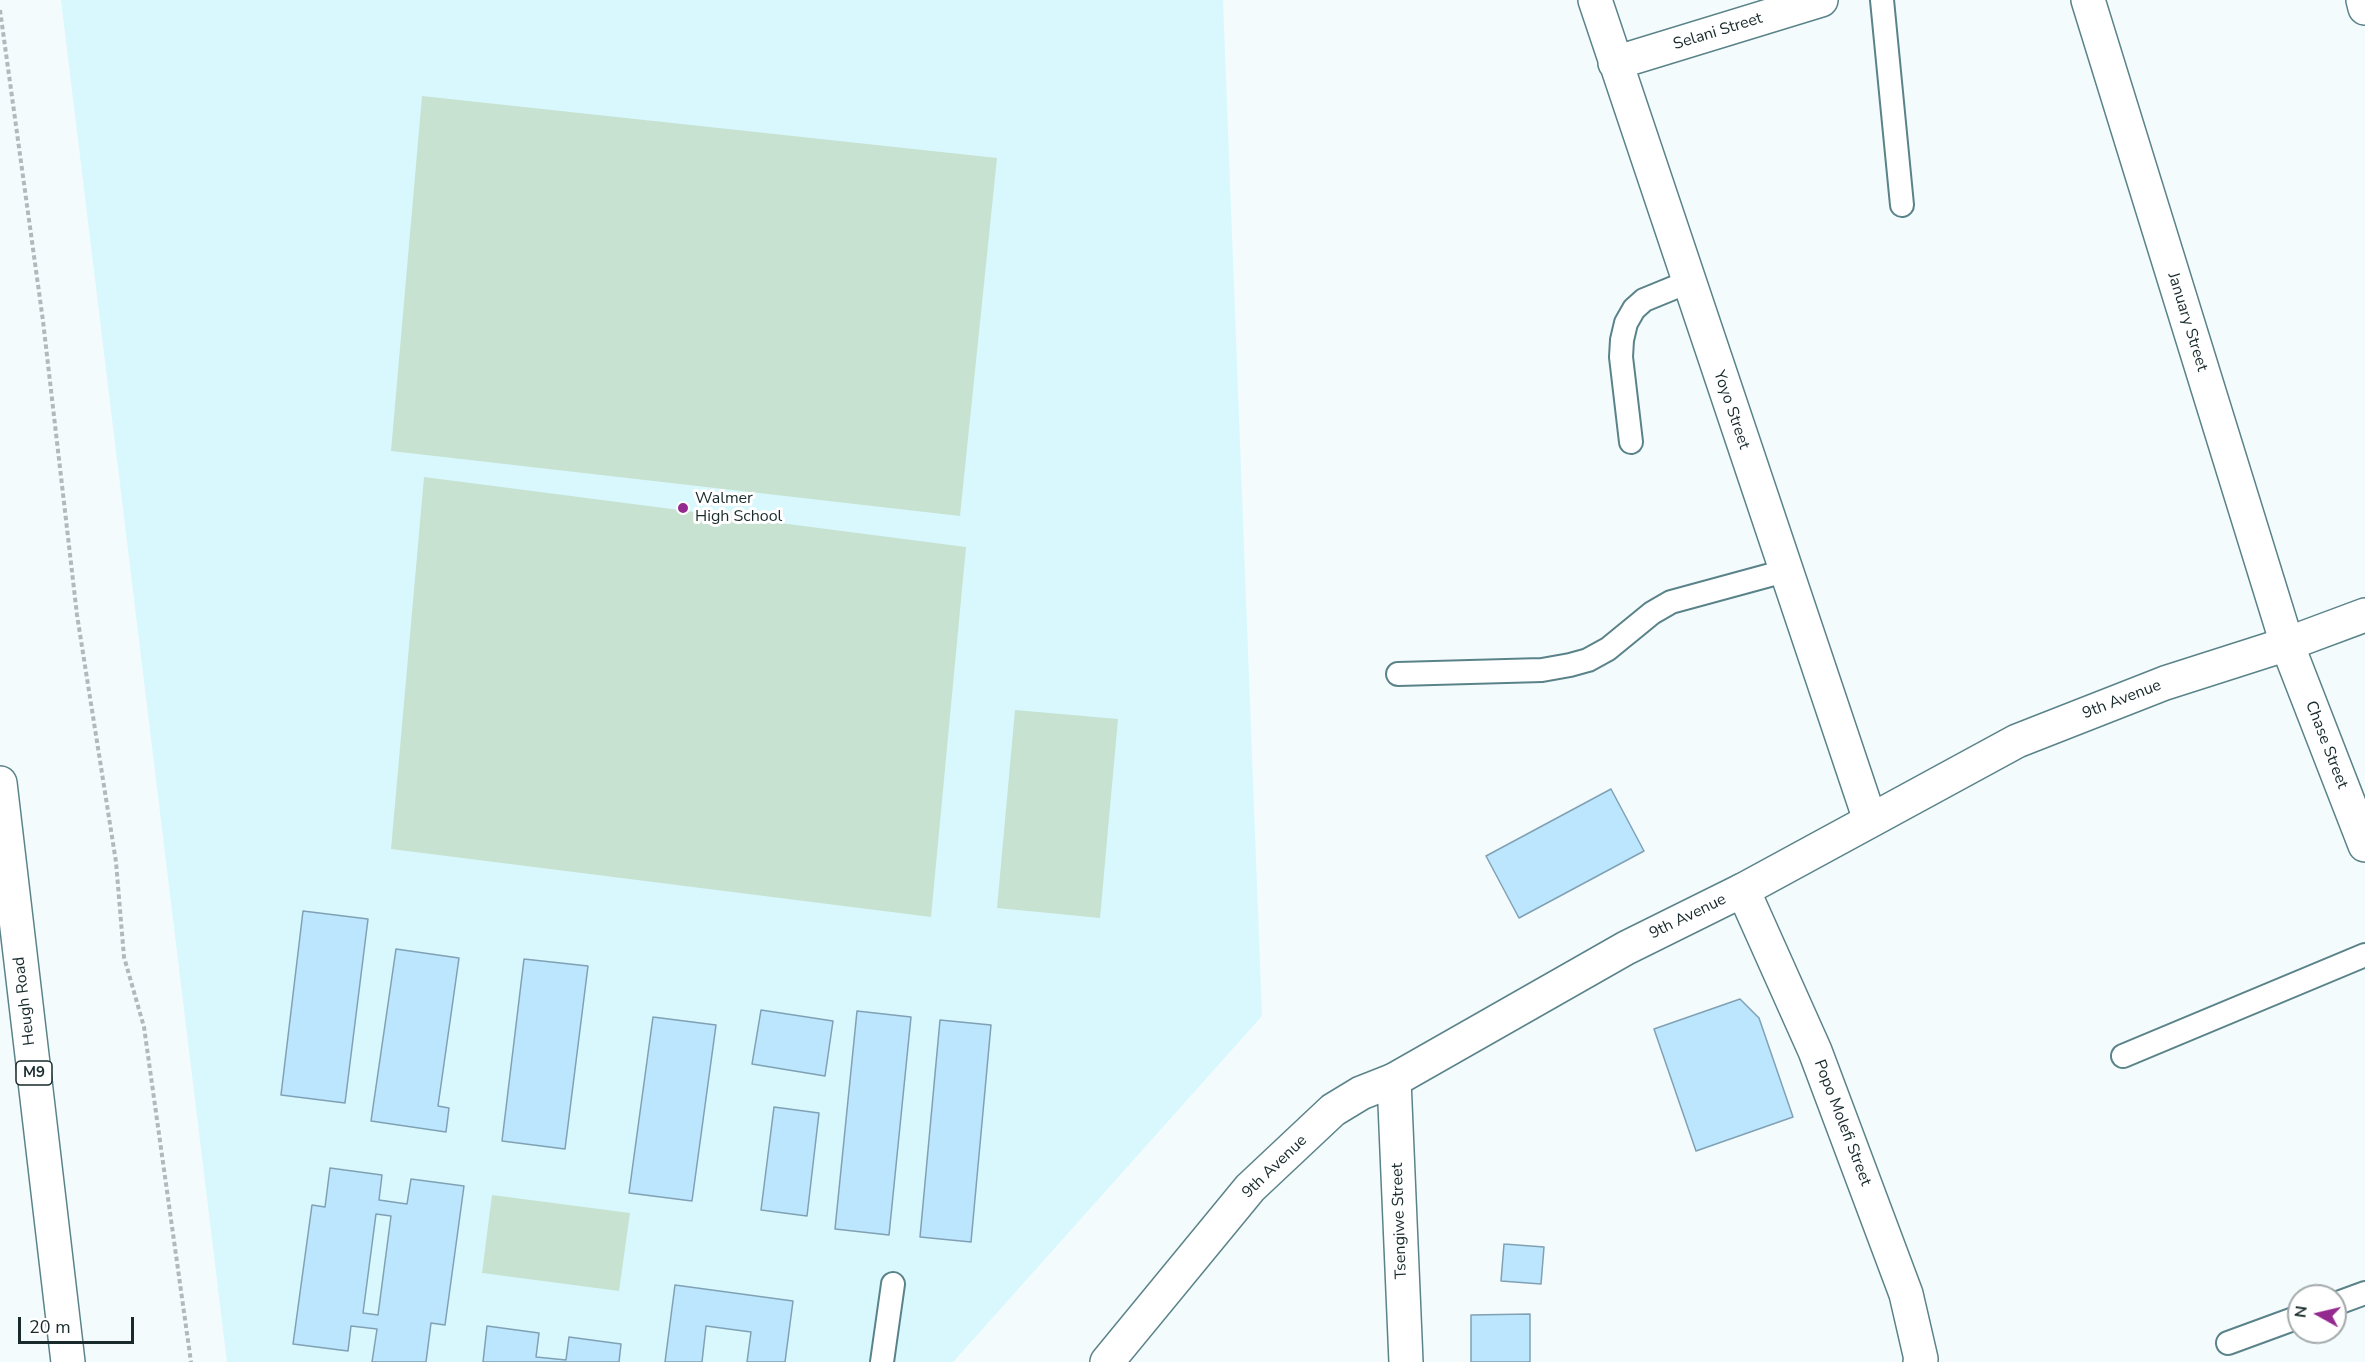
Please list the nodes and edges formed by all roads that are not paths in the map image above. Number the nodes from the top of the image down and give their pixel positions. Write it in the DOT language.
graph roads {
  1 [pos="1595,0"];
  2 [pos="1821,0"];
  3 [pos="1882,0"];
  4 [pos="2088,0"];
  5 [pos="2363,0"];
  6 [pos="2365,8"];
  7 [pos="1615,63"];
  8 [pos="1902,205"];
  9 [pos="1688,282"];
  10 [pos="1631,442"];
  11 [pos="1785,571"];
  12 [pos="2365,615"];
  13 [pos="2287,644"];
  14 [pos="1398,674"];
  15 [pos="0,783"];
  16 [pos="1870,820"];
  17 [pos="2365,845"];
  18 [pos="1743,890"];
  19 [pos="2365,955"];
  20 [pos="2123,1056"];
  21 [pos="1394,1080"];
  22 [pos="893,1284"];
  23 [pos="2365,1293"];
  24 [pos="2347,1300"];
  25 [pos="2287,1321"];
  26 [pos="2228,1343"];
  27 [pos="68,1362"];
  28 [pos="882,1362"];
  29 [pos="1107,1362"];
  30 [pos="1406,1362"];
  31 [pos="1920,1362"];
  1 -- 7 [label="street, Yoyo Street"];
  2 -- 7 [label="street, Selani Street"];
  3 -- 8 [label="lane"];
  4 -- 13 [label="street, January Street"];
  5 -- 6 [label="street"];
  7 -- 9 [label="street, Yoyo Street"];
  9 -- 10 [label="lane"];
  9 -- 11 [label="street, Yoyo Street"];
  11 -- 14 [label="lane"];
  11 -- 16 [label="street, Yoyo Street"];
  12 -- 13 [label="street, 9th Avenue"];
  13 -- 16 [label="street, 9th Avenue"];
  13 -- 17 [label="street, Chase Street"];
  15 -- 27 [label="street, Heugh Road / M9"];
  16 -- 18 [label="street, 9th Avenue"];
  18 -- 21 [label="street, 9th Avenue"];
  18 -- 31 [label="street, Popo Molefi Street"];
  19 -- 20 [label="lane"];
  21 -- 29 [label="street, 9th Avenue"];
  21 -- 30 [label="street, Tsengiwe Street"];
  22 -- 28 [label="lane"];
  23 -- 24 [label="lane"];
  25 -- 26 [label="lane"];
}
